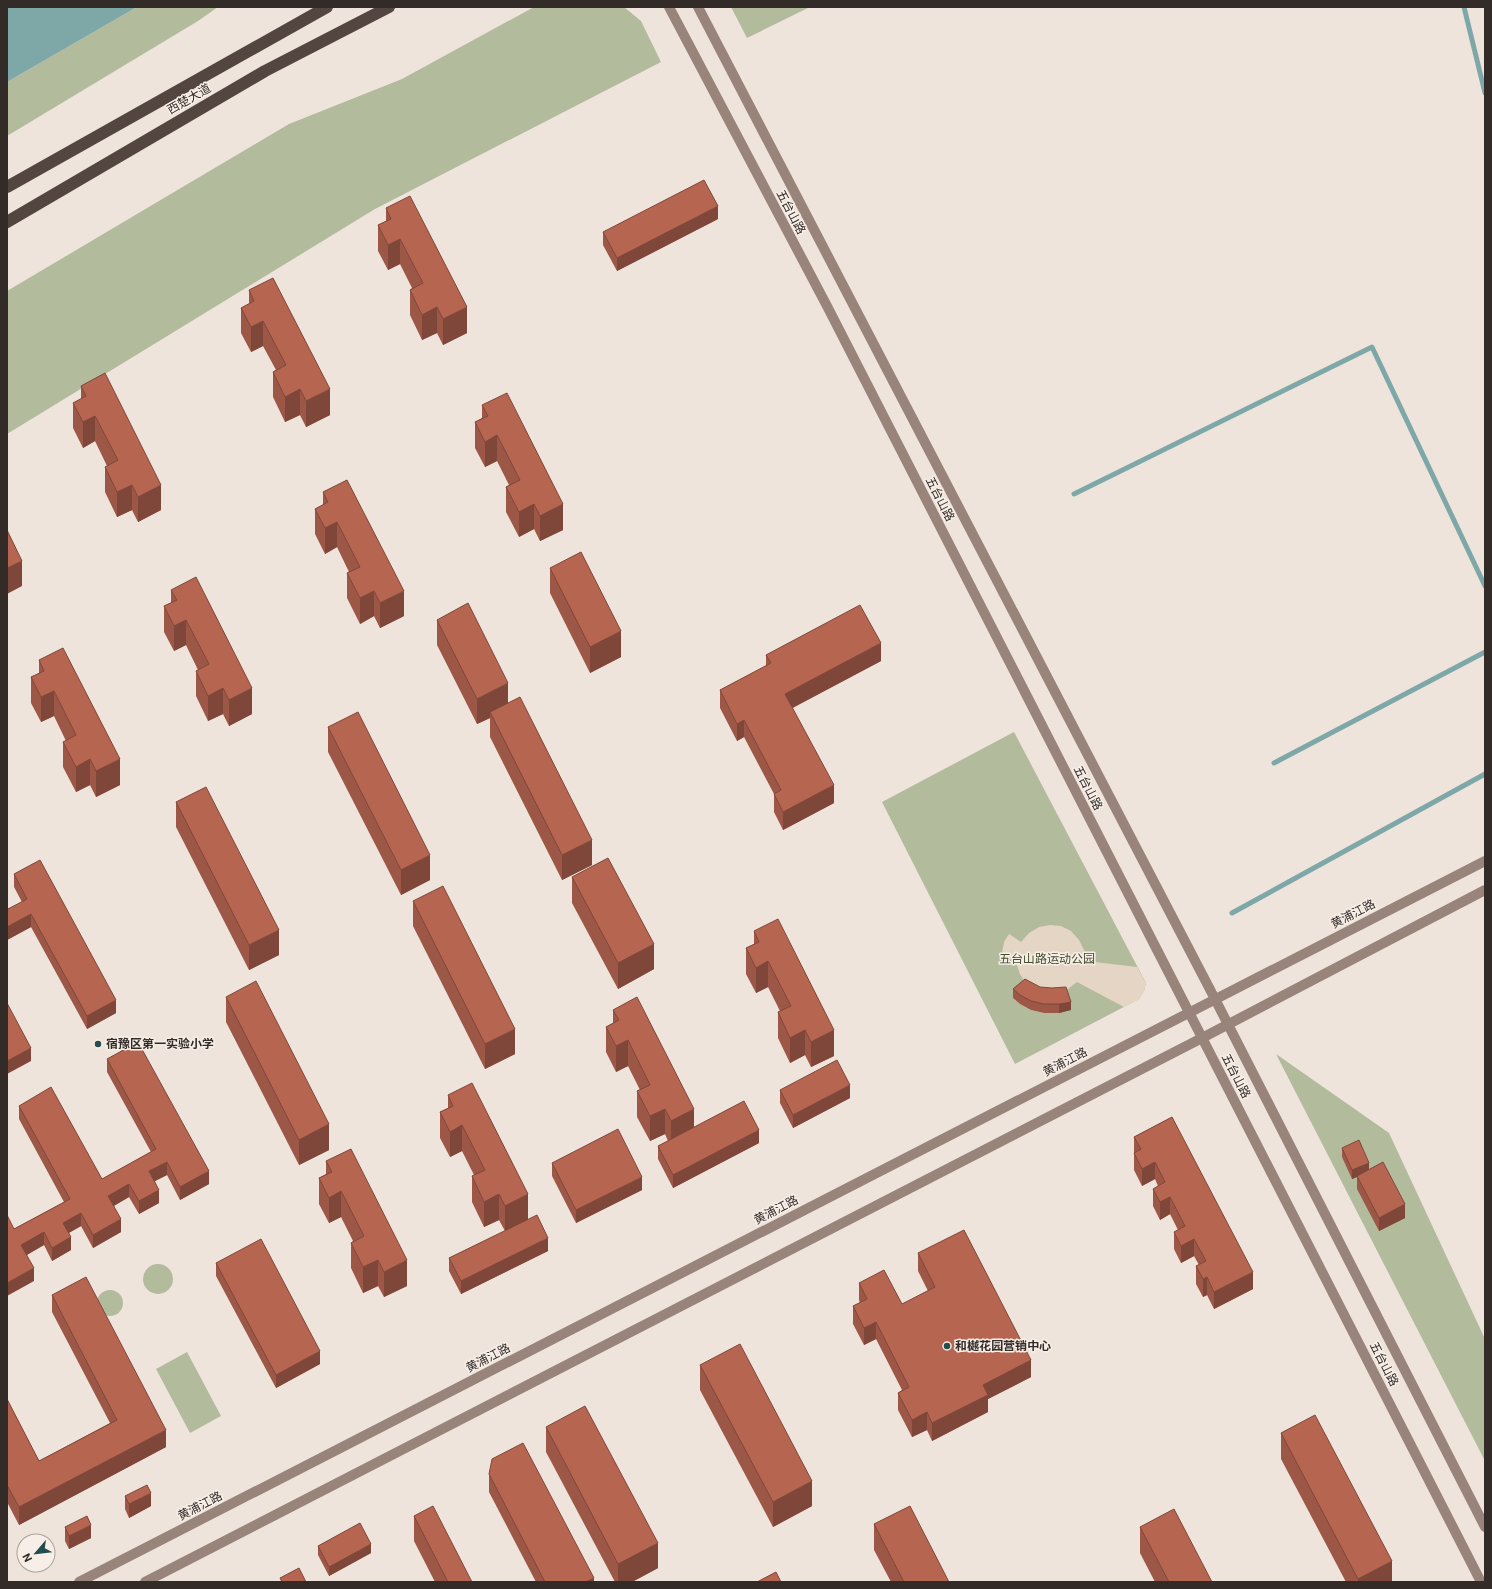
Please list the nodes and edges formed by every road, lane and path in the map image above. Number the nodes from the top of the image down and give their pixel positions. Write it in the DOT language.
graph roads {
  1 [pos="327,7"];
  2 [pos="389,7"];
  3 [pos="669,7"];
  4 [pos="698,7"];
  5 [pos="7,187"];
  6 [pos="7,222"];
  7 [pos="1485,861"];
  8 [pos="1485,890"];
  9 [pos="1215,999"];
  10 [pos="1190,1013"];
  11 [pos="1227,1024"];
  12 [pos="1202,1038"];
  13 [pos="1485,1527"];
  14 [pos="79,1582"];
  15 [pos="146,1582"];
  16 [pos="1481,1582"];
  1 -- 5 [label="highway, 西楚大道"];
  2 -- 6 [label="highway, 西楚大道"];
  3 -- 10 [label="main road, 五台山路"];
  4 -- 9 [label="main road, 五台山路"];
  7 -- 9 [label="main road, 黄浦江路"];
  8 -- 11 [label="main road"];
  9 -- 10 [label="main road, 黄浦江路"];
  9 -- 11 [label="main road, 五台山路"];
  10 -- 12 [label="main road, 五台山路"];
  10 -- 14 [label="main road, 黄浦江路"];
  11 -- 12 [label="main road"];
  11 -- 13 [label="main road, 五台山路"];
  12 -- 15 [label="main road"];
  12 -- 16 [label="main road, 五台山路"];
}
